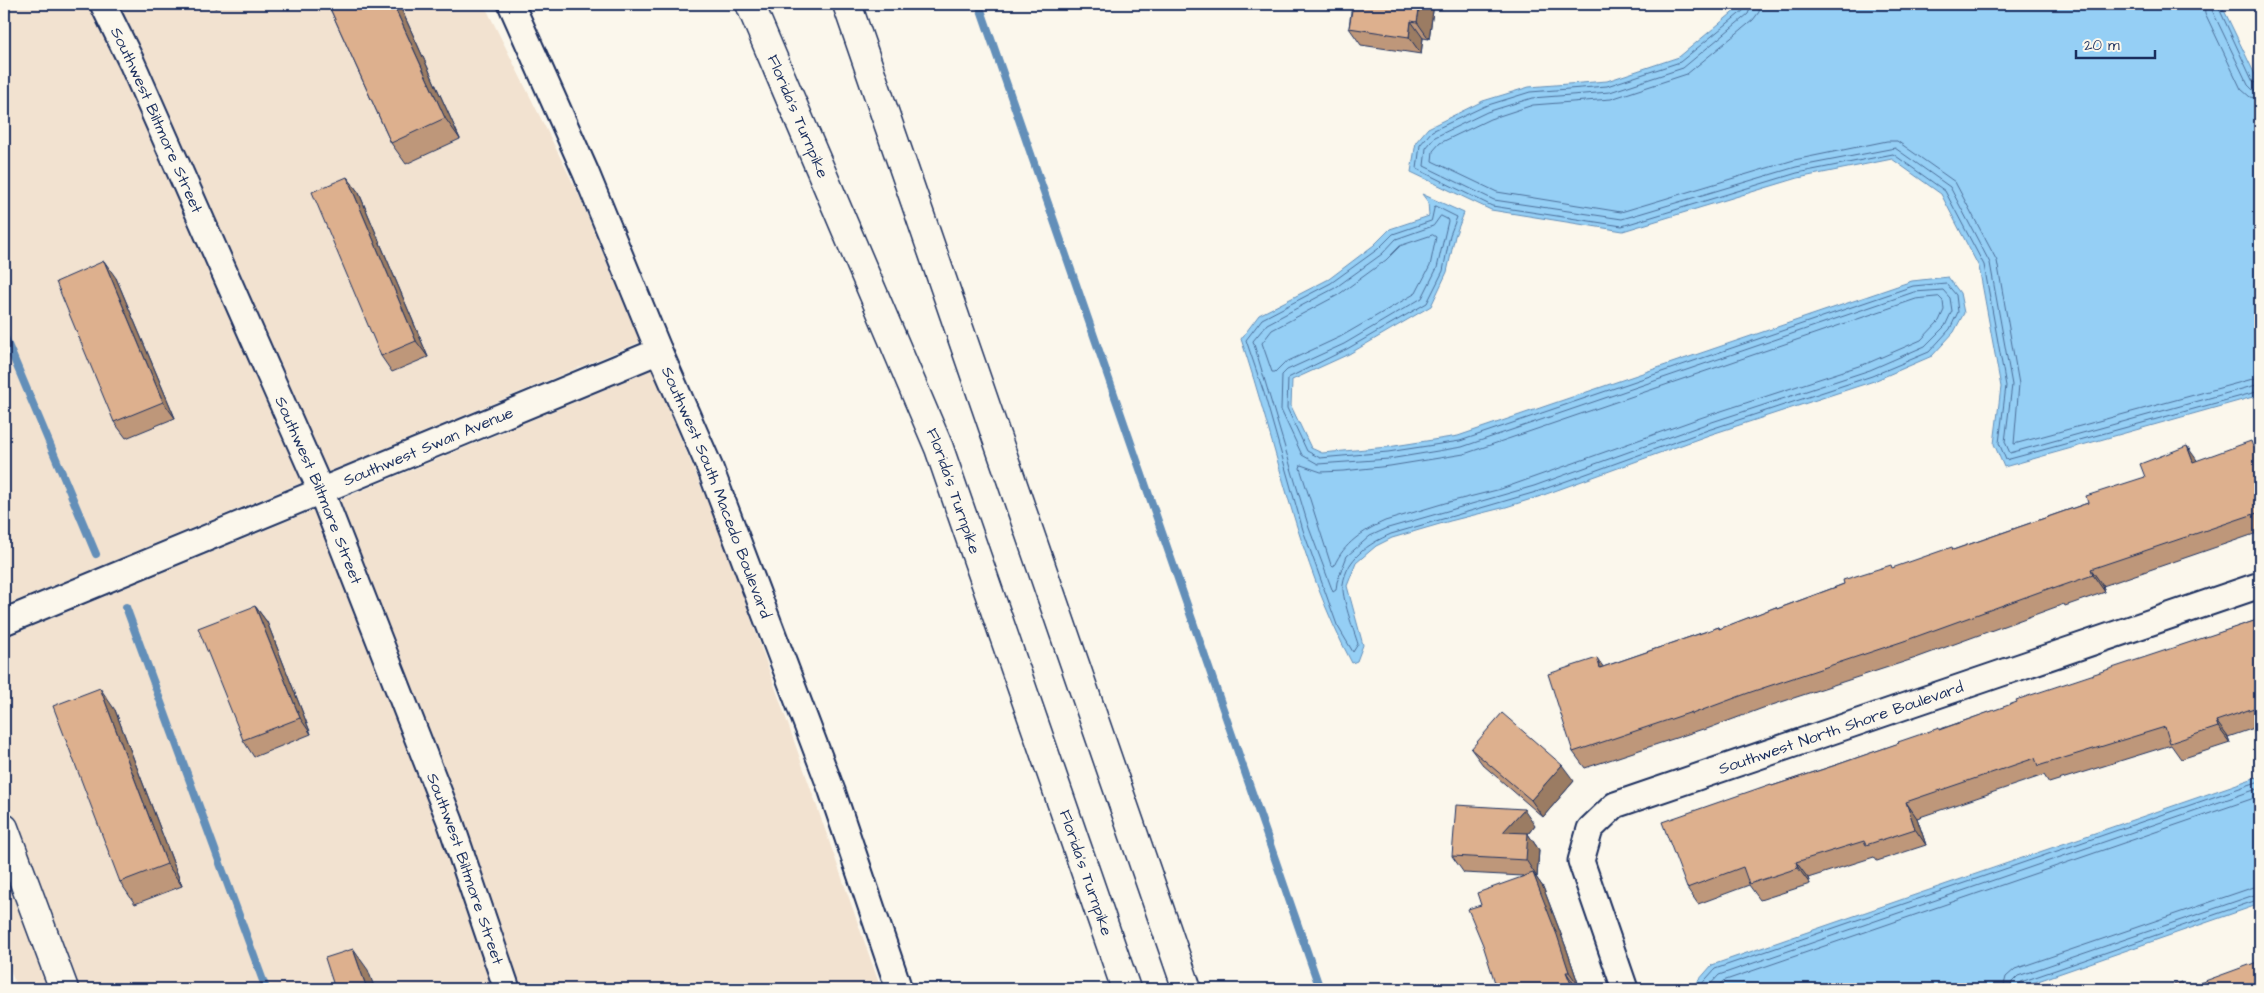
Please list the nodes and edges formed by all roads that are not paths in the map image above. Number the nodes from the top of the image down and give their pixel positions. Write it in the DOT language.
graph roads {
  1 [pos="103,4"];
  2 [pos="511,4"];
  3 [pos="750,4"];
  4 [pos="847,4"];
  5 [pos="659,351"];
  6 [pos="321,491"];
  7 [pos="2260,585"];
  8 [pos="4,622"];
  9 [pos="4,828"];
  10 [pos="64,989"];
  11 [pos="507,989"];
  12 [pos="899,989"];
  13 [pos="1126,989"];
  14 [pos="1187,989"];
  15 [pos="1625,989"];
  1 -- 6 [label="street, Southwest Biltmore Street"];
  2 -- 5 [label="street, Southwest South Macedo Boulevard"];
  3 -- 13 [label="main road, Florida's Turnpike"];
  4 -- 14 [label="main road"];
  5 -- 6 [label="street, Southwest Swan Avenue"];
  5 -- 12 [label="street, Southwest South Macedo Boulevard"];
  6 -- 8 [label="street, Southwest Swan Avenue"];
  6 -- 11 [label="street, Southwest Biltmore Street"];
  7 -- 15 [label="street, Southwest North Shore Boulevard"];
  9 -- 10 [label="main road"];
}
